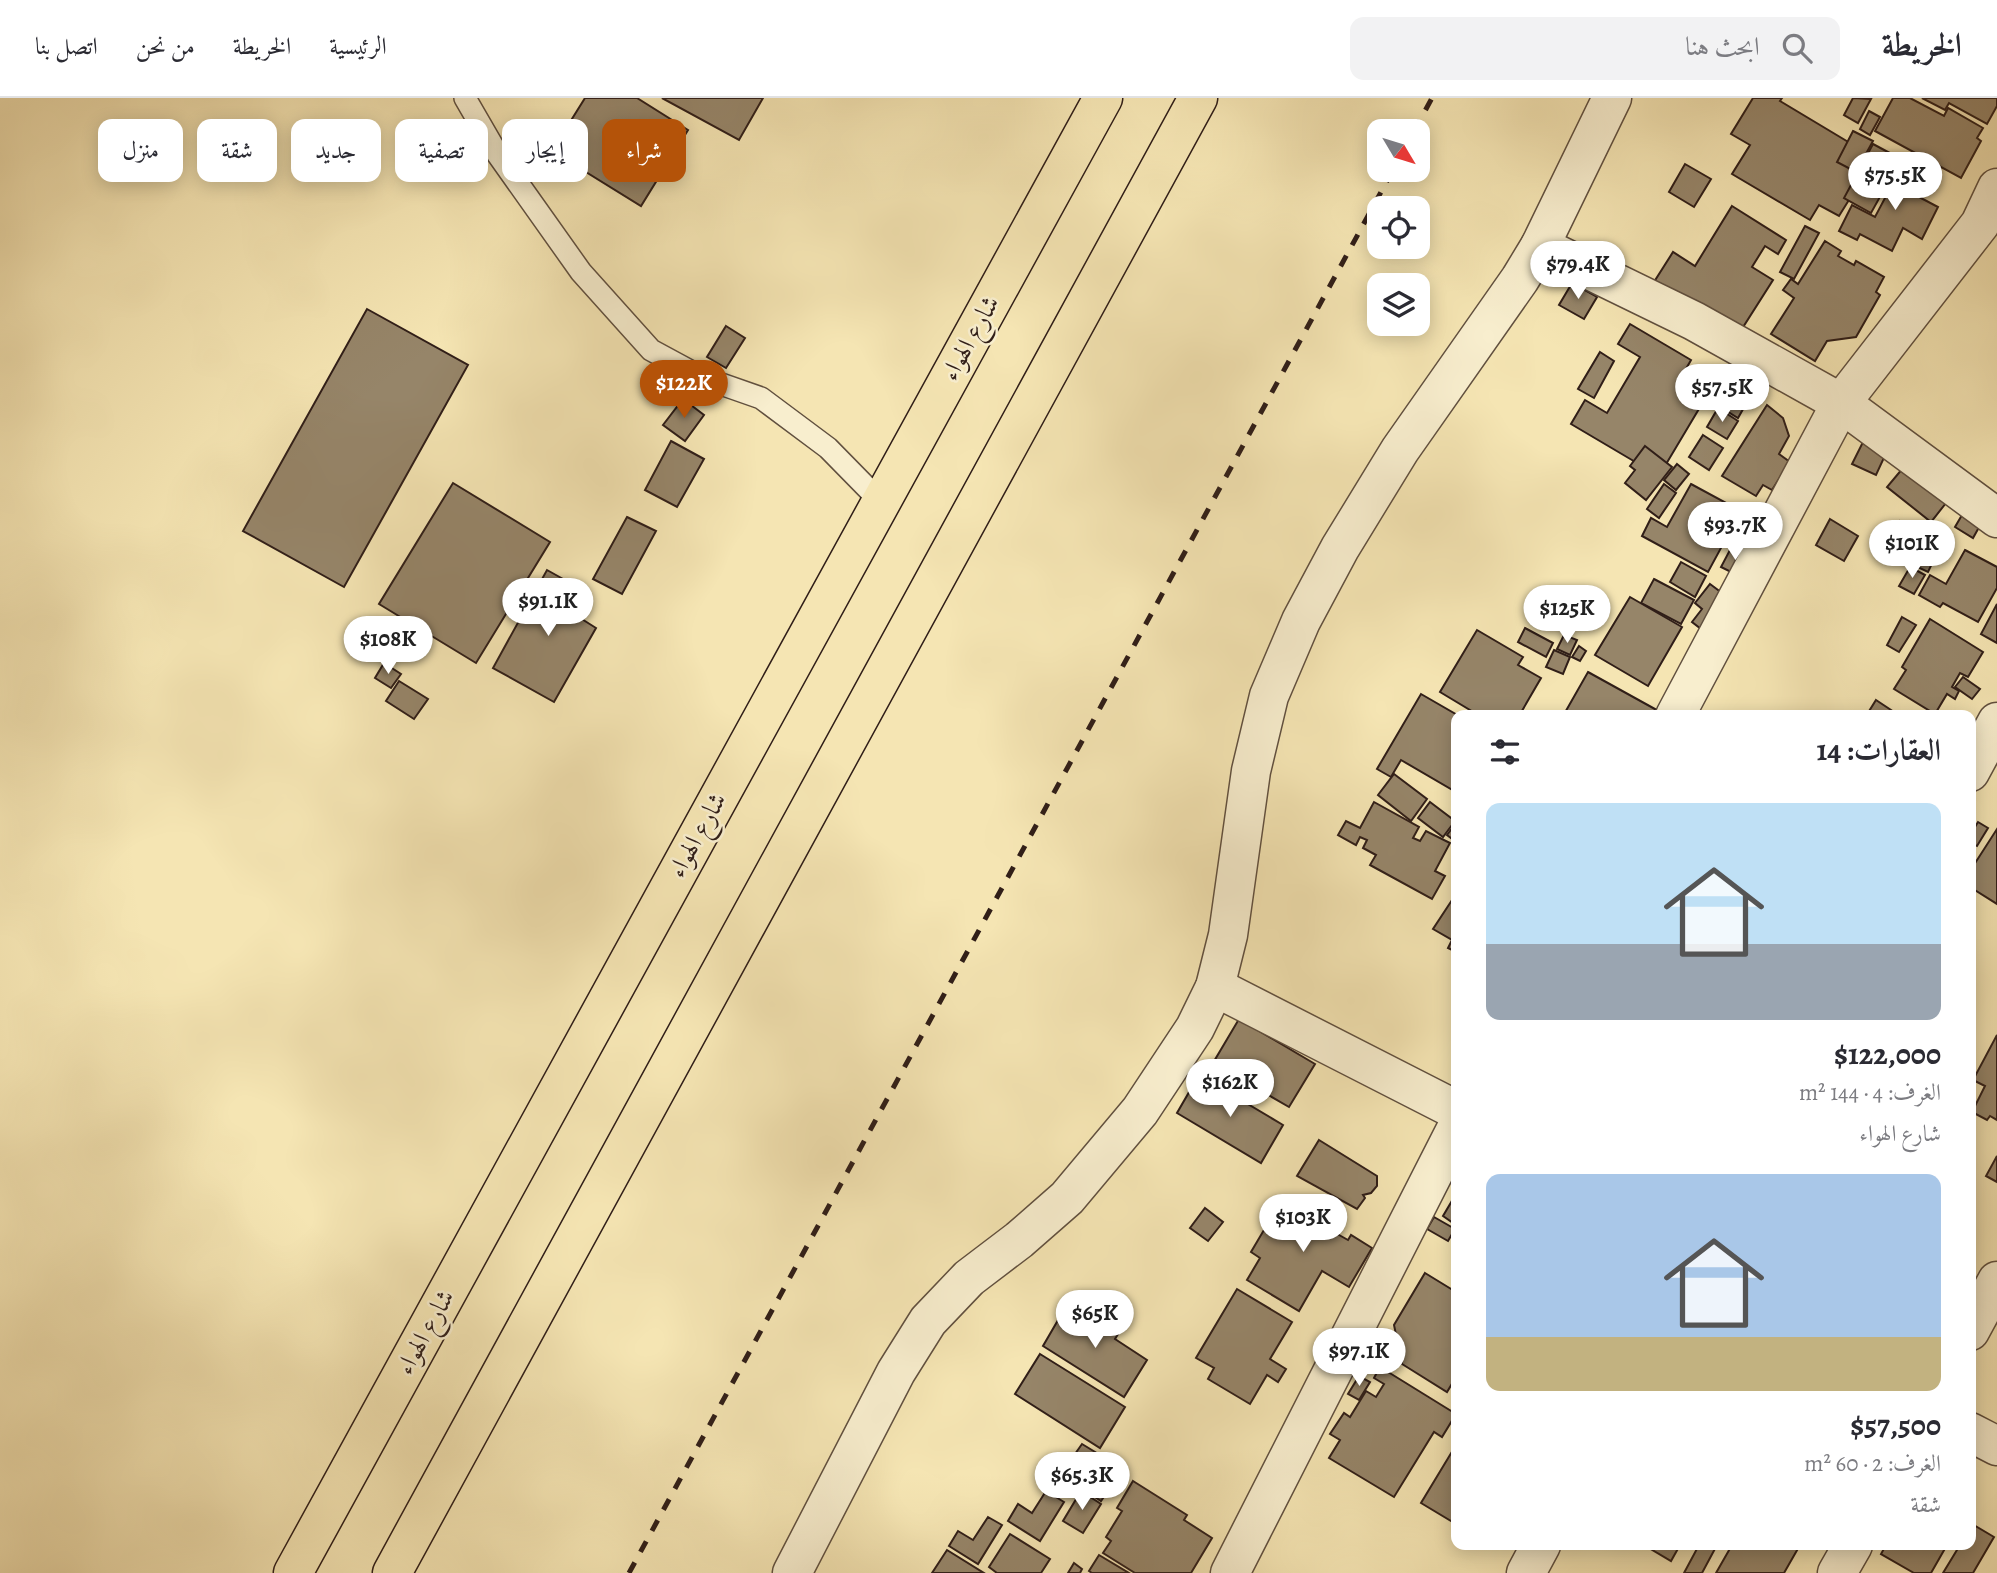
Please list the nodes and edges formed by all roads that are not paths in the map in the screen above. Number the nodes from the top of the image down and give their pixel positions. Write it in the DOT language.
graph roads {
  1 [pos="465,98"];
  2 [pos="1103,98"];
  3 [pos="1198,98"];
  4 [pos="1612,98"];
  5 [pos="1997,188"];
  6 [pos="1540,246"];
  7 [pos="1841,403"];
  8 [pos="880,501"];
  9 [pos="1997,518"];
  10 [pos="1678,710"];
  11 [pos="1997,722"];
  12 [pos="1976,761"];
  13 [pos="1215,987"];
  14 [pos="1451,1107"];
  15 [pos="1451,1139"];
  16 [pos="1997,1281"];
  17 [pos="1976,1320"];
  18 [pos="1976,1435"];
  19 [pos="1997,1446"];
  20 [pos="1538,1550"];
  21 [pos="1850,1550"];
  22 [pos="293,1573"];
  23 [pos="393,1573"];
  24 [pos="792,1573"];
  25 [pos="1230,1573"];
  26 [pos="1526,1573"];
  27 [pos="1837,1573"];
  1 -- 8 [label="lane"];
  2 -- 8 [label="highway, شارع الهواء"];
  3 -- 23 [label="highway"];
  4 -- 6 [label="street"];
  5 -- 7 [label="street"];
  6 -- 7 [label="street"];
  6 -- 13 [label="street"];
  7 -- 9 [label="street"];
  7 -- 10 [label="street"];
  8 -- 22 [label="highway, شارع الهواء"];
  11 -- 12 [label="street"];
  13 -- 14 [label="street"];
  13 -- 24 [label="street"];
  15 -- 25 [label="street"];
  16 -- 17 [label="street"];
  18 -- 19 [label="street"];
  20 -- 26 [label="street"];
  21 -- 27 [label="street"];
}
